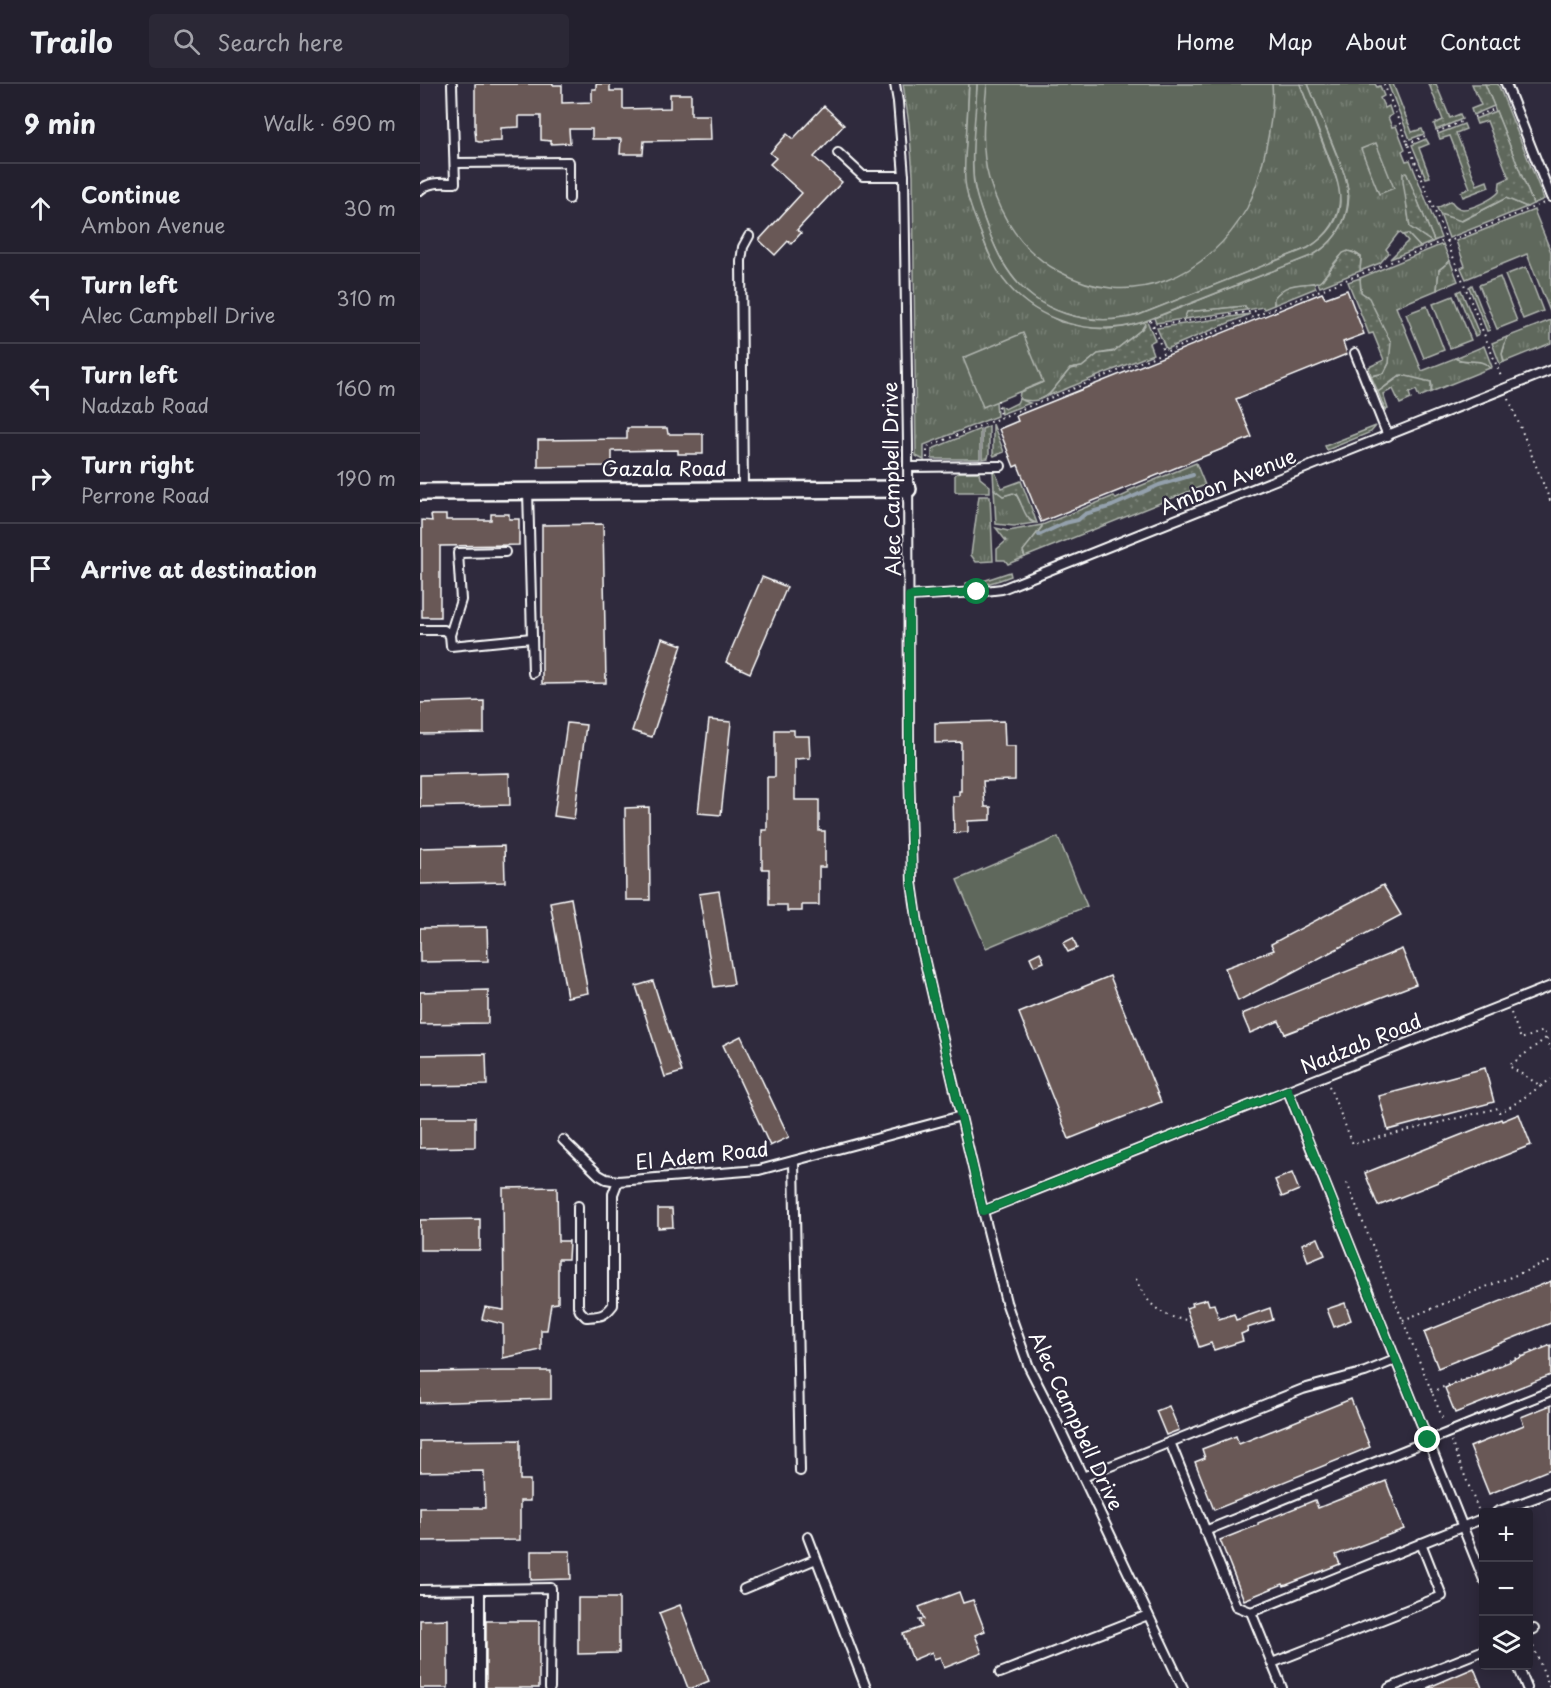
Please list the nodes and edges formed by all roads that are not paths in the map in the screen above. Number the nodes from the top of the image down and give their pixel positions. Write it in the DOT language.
graph roads {
  1 [pos="453,84"];
  2 [pos="895,84"];
  3 [pos="1506,84"];
  4 [pos="838,153"];
  5 [pos="454,163"];
  6 [pos="904,176"];
  7 [pos="1548,180"];
  8 [pos="420,190"];
  9 [pos="569,199"];
  10 [pos="1551,199"];
  11 [pos="749,236"];
  12 [pos="1355,353"];
  13 [pos="1551,370"];
  14 [pos="1388,436"];
  15 [pos="1001,466"];
  16 [pos="908,467"];
  17 [pos="908,489"];
  18 [pos="743,490"];
  19 [pos="528,491"];
  20 [pos="420,492"];
  21 [pos="505,552"];
  22 [pos="909,596"];
  23 [pos="420,630"];
  24 [pos="450,635"];
  25 [pos="532,638"];
  26 [pos="533,673"];
  27 [pos="1551,986"];
  28 [pos="1288,1090"];
  29 [pos="961,1116"];
  30 [pos="563,1140"];
  31 [pos="794,1161"];
  32 [pos="618,1181"];
  33 [pos="578,1206"];
  34 [pos="983,1211"];
  35 [pos="1395,1360"];
  36 [pos="1551,1391"];
  37 [pos="1428,1440"];
  38 [pos="1170,1442"];
  39 [pos="800,1471"];
  40 [pos="1083,1477"];
  41 [pos="1551,1492"];
  42 [pos="1508,1508"];
  43 [pos="1479,1520"];
  44 [pos="1462,1527"];
  45 [pos="1205,1531"];
  46 [pos="808,1537"];
  47 [pos="1421,1543"];
  48 [pos="816,1560"];
  49 [pos="1479,1568"];
  50 [pos="480,1589"];
  51 [pos="744,1589"];
  52 [pos="420,1590"];
  53 [pos="1251,1612"];
  54 [pos="1148,1615"];
  55 [pos="1479,1652"];
  56 [pos="1272,1663"];
  57 [pos="1520,1670"];
  58 [pos="1000,1673"];
  59 [pos="480,1688"];
  60 [pos="550,1688"];
  61 [pos="866,1688"];
  62 [pos="1184,1688"];
  63 [pos="1282,1688"];
  64 [pos="1389,1688"];
  65 [pos="1527,1688"];
  1 -- 5 [label="lane"];
  2 -- 6 [label="lane, Alec Campbell Drive"];
  3 -- 7 [label="lane"];
  4 -- 6 [label="lane"];
  5 -- 8 [label="lane"];
  5 -- 9 [label="lane"];
  6 -- 16 [label="lane, Alec Campbell Drive"];
  7 -- 10 [label="lane"];
  11 -- 18 [label="lane"];
  12 -- 14 [label="lane"];
  13 -- 14 [label="lane, Ambon Avenue"];
  14 -- 22 [label="lane, Ambon Avenue"];
  15 -- 16 [label="lane"];
  16 -- 17 [label="lane, Alec Campbell Drive"];
  17 -- 18 [label="street, Gazala Road"];
  17 -- 22 [label="lane, Alec Campbell Drive"];
  18 -- 19 [label="street, Gazala Road"];
  19 -- 20 [label="street, Gazala Road"];
  19 -- 25 [label="lane"];
  21 -- 24 [label="lane"];
  22 -- 29 [label="lane, Alec Campbell Drive"];
  23 -- 24 [label="lane"];
  24 -- 25 [label="lane"];
  25 -- 26 [label="lane"];
  27 -- 28 [label="lane, Nadzab Road"];
  28 -- 34 [label="lane, Nadzab Road"];
  28 -- 35 [label="lane"];
  29 -- 31 [label="lane, El Adem Road"];
  29 -- 34 [label="lane, Alec Campbell Drive"];
  30 -- 32 [label="lane, El Adem Road"];
  31 -- 32 [label="lane, El Adem Road"];
  31 -- 39 [label="lane"];
  32 -- 33 [label="lane"];
  34 -- 40 [label="lane, Alec Campbell Drive"];
  35 -- 37 [label="lane"];
  35 -- 38 [label="lane"];
  36 -- 37 [label="lane"];
  37 -- 44 [label="lane"];
  37 -- 45 [label="lane"];
  38 -- 40 [label="lane"];
  38 -- 45 [label="lane"];
  40 -- 54 [label="lane, Alec Campbell Drive"];
  41 -- 42 [label="lane"];
  43 -- 44 [label="lane"];
  44 -- 47 [label="lane"];
  44 -- 49 [label="lane"];
  45 -- 53 [label="lane"];
  46 -- 48 [label="lane"];
  47 -- 53 [label="lane"];
  47 -- 56 [label="lane"];
  48 -- 51 [label="lane"];
  48 -- 61 [label="lane"];
  50 -- 52 [label="lane"];
  50 -- 59 [label="lane"];
  50 -- 60 [label="lane"];
  53 -- 56 [label="lane"];
  54 -- 58 [label="lane"];
  54 -- 62 [label="lane, Alec Campbell Drive"];
  55 -- 64 [label="lane"];
  56 -- 63 [label="lane"];
  57 -- 65 [label="lane"];
}
